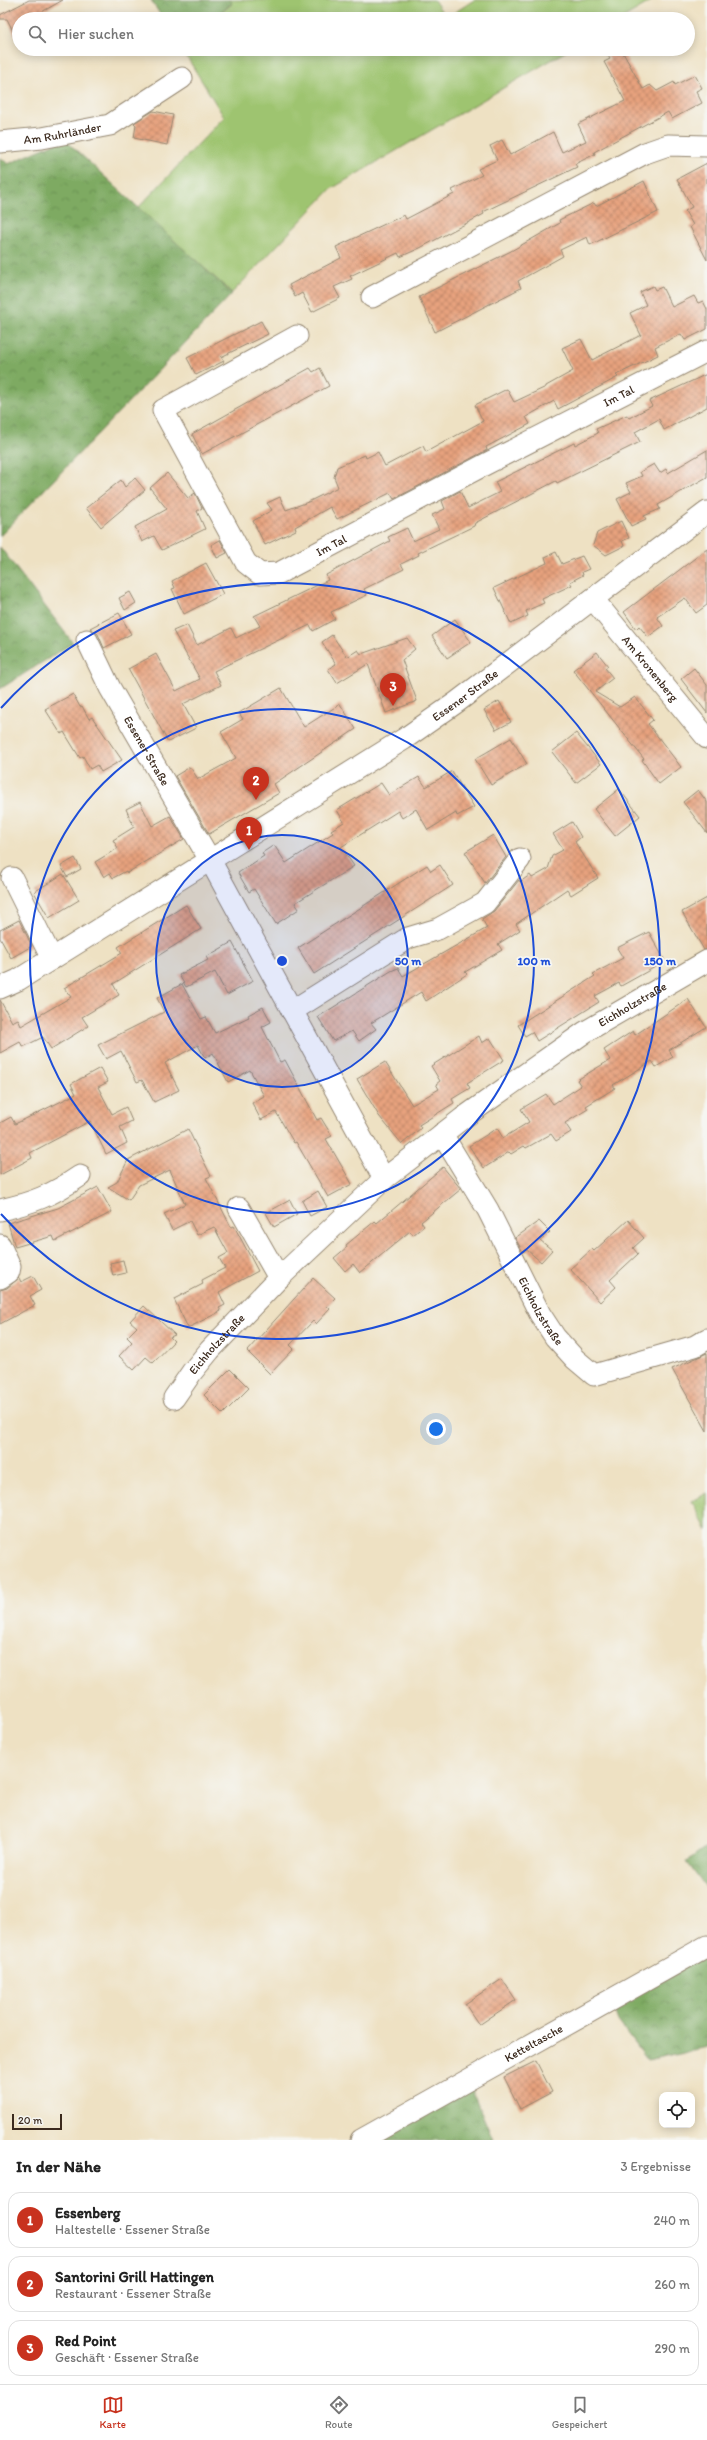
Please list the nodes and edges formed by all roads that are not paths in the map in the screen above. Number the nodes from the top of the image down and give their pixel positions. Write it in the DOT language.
graph roads {
  1 [pos="182,78"];
  2 [pos="0,142"];
  3 [pos="707,146"];
  4 [pos="372,296"];
  5 [pos="297,336"];
  6 [pos="707,351"];
  7 [pos="707,512"];
  8 [pos="593,599"];
  9 [pos="87,640"];
  10 [pos="707,738"];
  11 [pos="520,859"];
  12 [pos="210,860"];
  13 [pos="12,878"];
  14 [pos="52,959"];
  15 [pos="707,961"];
  16 [pos="0,988"];
  17 [pos="292,1011"];
  18 [pos="442,1134"];
  19 [pos="80,1176"];
  20 [pos="384,1179"];
  21 [pos="239,1208"];
  22 [pos="0,1210"];
  23 [pos="0,1245"];
  24 [pos="0,1278"];
  25 [pos="279,1278"];
  26 [pos="707,1339"];
  27 [pos="174,1398"];
  28 [pos="707,1946"];
  29 [pos="361,2140"];
  1 -- 2 [label="street, Am Ruhrländer"];
  3 -- 4 [label="street"];
  5 -- 6 [label="street, Im Tal"];
  7 -- 8 [label="street, Essener Straße"];
  8 -- 10 [label="street, Am Kronenberg"];
  8 -- 12 [label="street, Essener Straße"];
  9 -- 12 [label="street, Essener Straße"];
  11 -- 17 [label="street"];
  12 -- 14 [label="street, Essener Straße"];
  12 -- 17 [label="street"];
  13 -- 14 [label="street"];
  14 -- 16 [label="street, Essener Straße"];
  15 -- 18 [label="street, Eichholzstraße"];
  17 -- 20 [label="street"];
  18 -- 20 [label="street, Eichholzstraße"];
  18 -- 26 [label="street, Eichholzstraße"];
  19 -- 22 [label="street"];
  20 -- 25 [label="street, Eichholzstraße"];
  21 -- 25 [label="street"];
  23 -- 24 [label="street"];
  25 -- 27 [label="street, Eichholzstraße"];
  28 -- 29 [label="street, Ketteltasche"];
}
